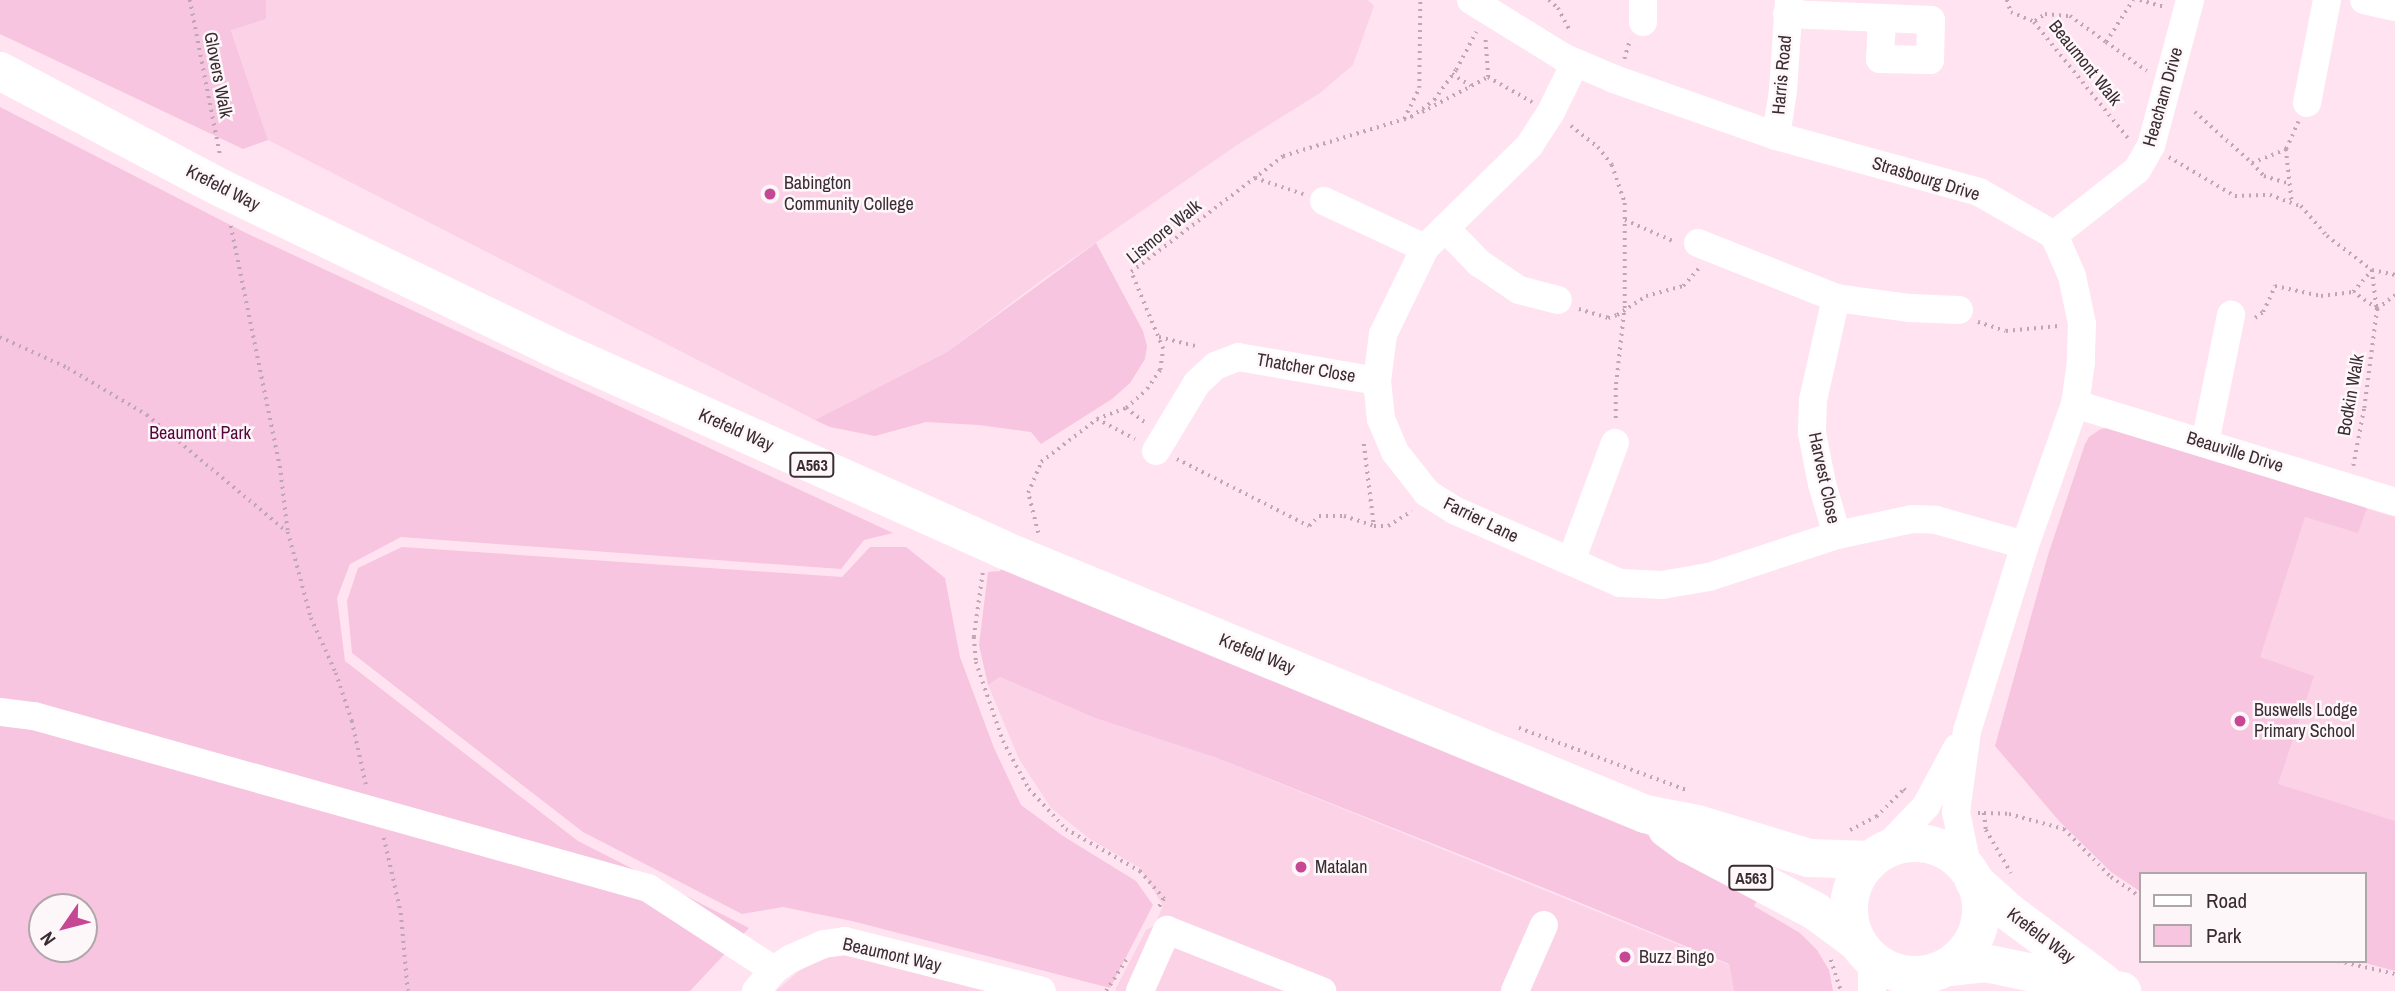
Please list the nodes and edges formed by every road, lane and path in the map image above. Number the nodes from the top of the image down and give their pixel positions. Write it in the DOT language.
graph roads {
  1 [pos="190,0"];
  2 [pos="1420,0"];
  3 [pos="2007,0"];
  4 [pos="2133,0"];
  5 [pos="2190,0"];
  6 [pos="2327,0"];
  7 [pos="2364,0"];
  8 [pos="1788,7"];
  9 [pos="2395,7"];
  10 [pos="1480,15"];
  11 [pos="1882,18"];
  12 [pos="1638,22"];
  13 [pos="2034,22"];
  14 [pos="2106,42"];
  15 [pos="1623,62"];
  16 [pos="1575,63"];
  17 [pos="0,71"];
  18 [pos="1452,74"];
  19 [pos="2154,76"];
  20 [pos="1488,77"];
  21 [pos="1471,86"];
  22 [pos="2307,103"];
  23 [pos="1551,112"];
  24 [pos="2195,112"];
  25 [pos="1411,117"];
  26 [pos="1403,121"];
  27 [pos="1776,136"];
  28 [pos="2151,146"];
  29 [pos="207,149"];
  30 [pos="220,155"];
  31 [pos="227,159"];
  32 [pos="2252,163"];
  33 [pos="1255,178"];
  34 [pos="2290,184"];
  35 [pos="1324,201"];
  36 [pos="2292,203"];
  37 [pos="1625,220"];
  38 [pos="231,223"];
  39 [pos="1446,228"];
  40 [pos="2054,235"];
  41 [pos="1425,248"];
  42 [pos="1692,248"];
  43 [pos="2372,270"];
  44 [pos="2395,275"];
  45 [pos="2353,292"];
  46 [pos="2395,295"];
  47 [pos="1836,298"];
  48 [pos="1558,300"];
  49 [pos="2377,309"];
  50 [pos="1625,310"];
  51 [pos="1959,310"];
  52 [pos="2232,315"];
  53 [pos="2082,324"];
  54 [pos="0,337"];
  55 [pos="1377,381"];
  56 [pos="2075,404"];
  57 [pos="1097,419"];
  58 [pos="1381,419"];
  59 [pos="1615,443"];
  60 [pos="2205,443"];
  61 [pos="1156,451"];
  62 [pos="2349,485"];
  63 [pos="1427,493"];
  64 [pos="2395,502"];
  65 [pos="1374,526"];
  66 [pos="1026,530"];
  67 [pos="288,532"];
  68 [pos="1837,535"];
  69 [pos="2025,545"];
  70 [pos="1571,561"];
  71 [pos="991,567"];
  72 [pos="0,712"];
  73 [pos="1516,727"];
  74 [pos="1967,731"];
  75 [pos="1698,795"];
  76 [pos="1926,806"];
  77 [pos="1955,812"];
  78 [pos="377,813"];
  79 [pos="1984,813"];
  80 [pos="1645,814"];
  81 [pos="1842,832"];
  82 [pos="1877,855"];
  83 [pos="2011,874"];
  84 [pos="1971,875"];
  85 [pos="2140,896"];
  86 [pos="1157,911"];
  87 [pos="1544,925"];
  88 [pos="1861,947"];
  89 [pos="1128,957"];
  90 [pos="2348,963"];
  91 [pos="2395,974"];
  92 [pos="1935,976"];
  93 [pos="765,981"];
  94 [pos="962,981"];
  95 [pos="2116,989"];
  96 [pos="1144,990"];
  97 [pos="408,991"];
  98 [pos="1042,991"];
  99 [pos="1106,991"];
  100 [pos="1322,991"];
  101 [pos="1515,991"];
  102 [pos="1872,991"];
  1 -- 30 [label="path, Glovers Walk"];
  2 -- 26 [label="path"];
  3 -- 13 [label="path, Beaumont Walk"];
  4 -- 14 [label="path"];
  5 -- 28 [label="street, Heacham Drive"];
  6 -- 22 [label="street"];
  7 -- 9 [label="street"];
  8 -- 11 [label="street, Harris Road"];
  8 -- 27 [label="street, Harris Road"];
  10 -- 16 [label="street, Strasbourg Drive"];
  10 -- 18 [label="path, Lismore Walk"];
  10 -- 20 [label="path"];
  12 -- 15 [label="path"];
  13 -- 14 [label="path"];
  13 -- 28 [label="path, Beaumont Walk"];
  14 -- 19 [label="path"];
  16 -- 23 [label="street, Farrier Lane"];
  16 -- 27 [label="street, Strasbourg Drive"];
  17 -- 80 [label="highway, Krefeld Way / A563"];
  18 -- 21 [label="path"];
  18 -- 25 [label="path, Lismore Walk"];
  20 -- 21 [label="path"];
  20 -- 23 [label="path"];
  21 -- 25 [label="path"];
  23 -- 37 [label="path"];
  23 -- 39 [label="street, Farrier Lane"];
  24 -- 32 [label="path"];
  25 -- 26 [label="path, Lismore Walk"];
  26 -- 33 [label="path, Lismore Walk"];
  27 -- 40 [label="street, Strasbourg Drive"];
  28 -- 36 [label="path, Beaumont Walk"];
  28 -- 40 [label="street, Heacham Drive"];
  29 -- 30 [label="path"];
  30 -- 31 [label="path"];
  32 -- 34 [label="path"];
  32 -- 34 [label="path"];
  33 -- 35 [label="path"];
  33 -- 57 [label="path, Lismore Walk"];
  34 -- 36 [label="path"];
  35 -- 41 [label="street"];
  36 -- 43 [label="path, Beaumont Walk"];
  37 -- 42 [label="path"];
  37 -- 50 [label="path"];
  38 -- 67 [label="path"];
  39 -- 41 [label="street, Farrier Lane"];
  39 -- 48 [label="street"];
  40 -- 53 [label="street"];
  41 -- 55 [label="street, Farrier Lane"];
  42 -- 47 [label="street"];
  42 -- 50 [label="path"];
  43 -- 44 [label="path, Beaumont Walk"];
  43 -- 45 [label="path"];
  43 -- 49 [label="path, Bodkin Walk"];
  45 -- 49 [label="path"];
  45 -- 52 [label="path"];
  46 -- 49 [label="path"];
  47 -- 51 [label="street"];
  47 -- 68 [label="street, Harvest Close"];
  48 -- 50 [label="path"];
  49 -- 62 [label="path, Bodkin Walk"];
  50 -- 59 [label="path"];
  51 -- 53 [label="path"];
  52 -- 60 [label="street"];
  53 -- 56 [label="street"];
  54 -- 67 [label="path"];
  55 -- 58 [label="street, Farrier Lane"];
  55 -- 61 [label="street, Thatcher Close"];
  56 -- 60 [label="street, Beauville Drive"];
  56 -- 69 [label="street"];
  57 -- 61 [label="path"];
  57 -- 66 [label="path, Lismore Walk"];
  58 -- 63 [label="street, Farrier Lane"];
  58 -- 65 [label="path"];
  59 -- 70 [label="street"];
  60 -- 62 [label="street, Beauville Drive"];
  61 -- 65 [label="path"];
  62 -- 64 [label="street, Beauville Drive"];
  63 -- 65 [label="path"];
  63 -- 70 [label="street, Farrier Lane"];
  67 -- 78 [label="path"];
  68 -- 69 [label="street, Farrier Lane"];
  68 -- 70 [label="street, Farrier Lane"];
  69 -- 74 [label="street"];
  71 -- 86 [label="path"];
  72 -- 78 [label="street"];
  73 -- 75 [label="path"];
  74 -- 76 [label="street"];
  74 -- 77 [label="street"];
  76 -- 81 [label="path"];
  76 -- 82 [label="street"];
  77 -- 79 [label="path"];
  77 -- 84 [label="street"];
  78 -- 93 [label="street"];
  78 -- 97 [label="path"];
  79 -- 83 [label="path"];
  79 -- 85 [label="path"];
  80 -- 82 [label="highway, Krefeld Way / A563"];
  80 -- 88 [label="highway, Krefeld Way / A563"];
  82 -- 84 [label="highway"];
  82 -- 88 [label="highway"];
  84 -- 92 [label="highway"];
  84 -- 95 [label="highway, Krefeld Way"];
  87 -- 101 [label="street"];
  88 -- 92 [label="highway"];
  88 -- 102 [label="street"];
  89 -- 99 [label="path"];
  90 -- 91 [label="path"];
  92 -- 95 [label="highway, Krefeld Way"];
  93 -- 94 [label="street, Beaumont Way"];
  94 -- 98 [label="street, Beaumont Way"];
  96 -- 100 [label="street"];
}
